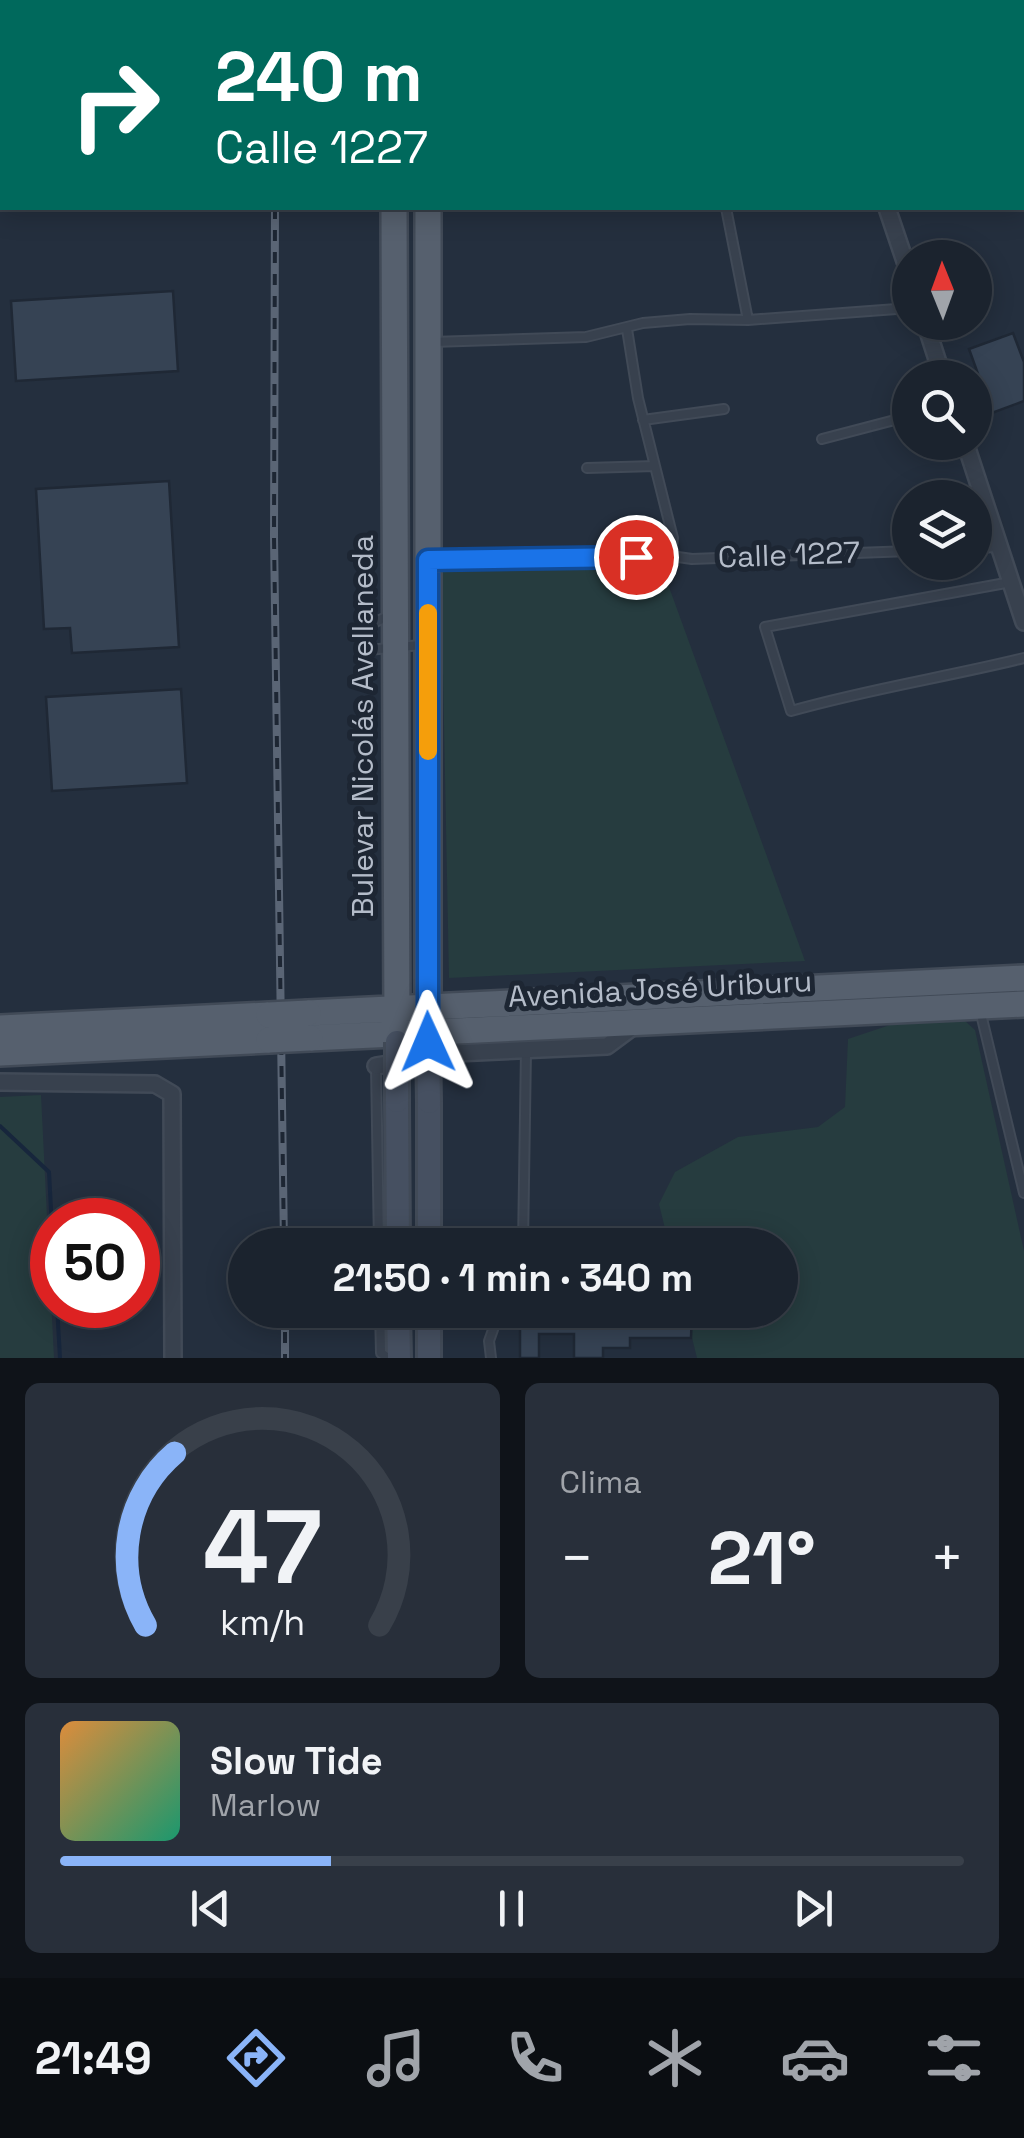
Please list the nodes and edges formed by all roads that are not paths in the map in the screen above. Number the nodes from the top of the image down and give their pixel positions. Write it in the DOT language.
graph roads {
  1 [pos="394,210"];
  2 [pos="428,210"];
  3 [pos="726,210"];
  4 [pos="889,210"];
  5 [pos="898,240"];
  6 [pos="892,309"];
  7 [pos="748,320"];
  8 [pos="627,329"];
  9 [pos="428,342"];
  10 [pos="724,409"];
  11 [pos="644,420"];
  12 [pos="892,421"];
  13 [pos="822,439"];
  14 [pos="971,460"];
  15 [pos="655,466"];
  16 [pos="587,468"];
  17 [pos="992,547"];
  18 [pos="1000,547"];
  19 [pos="892,551"];
  20 [pos="671,556"];
  21 [pos="428,560"];
  22 [pos="1011,582"];
  23 [pos="1024,622"];
  24 [pos="428,645"];
  25 [pos="394,646"];
  26 [pos="1024,658"];
  27 [pos="1024,978"];
  28 [pos="1024,1004"];
  29 [pos="979,1006"];
  30 [pos="639,1022"];
  31 [pos="269,1027"];
  32 [pos="428,1027"];
  33 [pos="0,1028"];
  34 [pos="397,1028"];
  35 [pos="526,1050"];
  36 [pos="0,1054"];
  37 [pos="376,1066"];
  38 [pos="0,1082"];
  39 [pos="1024,1193"];
  40 [pos="379,1228"];
  41 [pos="398,1228"];
  42 [pos="429,1228"];
  43 [pos="523,1228"];
  44 [pos="380,1328"];
  45 [pos="398,1328"];
  46 [pos="429,1328"];
  47 [pos="493,1328"];
  48 [pos="172,1358"];
  49 [pos="388,1358"];
  50 [pos="399,1358"];
  51 [pos="430,1358"];
  52 [pos="491,1358"];
  1 -- 25 [label="main road, Bulevar Nicolás Avellaneda"];
  2 -- 9 [label="main road"];
  3 -- 7 [label="lane"];
  4 -- 5 [label="street"];
  6 -- 7 [label="lane"];
  7 -- 8 [label="lane"];
  8 -- 9 [label="lane"];
  8 -- 11 [label="lane"];
  9 -- 21 [label="main road"];
  10 -- 11 [label="lane"];
  11 -- 15 [label="lane"];
  12 -- 13 [label="lane"];
  14 -- 18 [label="street"];
  15 -- 16 [label="lane"];
  15 -- 20 [label="lane"];
  17 -- 18 [label="lane"];
  18 -- 22 [label="street"];
  19 -- 20 [label="lane, Calle 1227"];
  20 -- 21 [label="lane, Calle 1227"];
  21 -- 24 [label="main road"];
  22 -- 23 [label="street"];
  22 -- 26 [label="lane"];
  24 -- 25 [label="lane"];
  24 -- 32 [label="main road"];
  25 -- 34 [label="main road, Bulevar Nicolás Avellaneda"];
  27 -- 32 [label="main road, Avenida José Uriburu"];
  28 -- 29 [label="main road, Avenida José Uriburu"];
  29 -- 30 [label="main road, Avenida José Uriburu"];
  29 -- 39 [label="lane"];
  30 -- 32 [label="main road, Avenida José Uriburu"];
  30 -- 35 [label="street"];
  31 -- 33 [label="main road, Avenida José Uriburu"];
  31 -- 34 [label="main road, Avenida José Uriburu, bridge"];
  31 -- 36 [label="main road, Avenida José Uriburu"];
  32 -- 34 [label="main road, Avenida José Uriburu"];
  32 -- 42 [label="main road, bridge"];
  34 -- 41 [label="main road, Bulevar Nicolás Avellaneda, bridge"];
  35 -- 37 [label="street"];
  35 -- 43 [label="lane"];
  37 -- 40 [label="lane"];
  38 -- 48 [label="street"];
  44 -- 49 [label="lane"];
  45 -- 50 [label="main road"];
  46 -- 51 [label="main road"];
  47 -- 52 [label="lane"];
}
